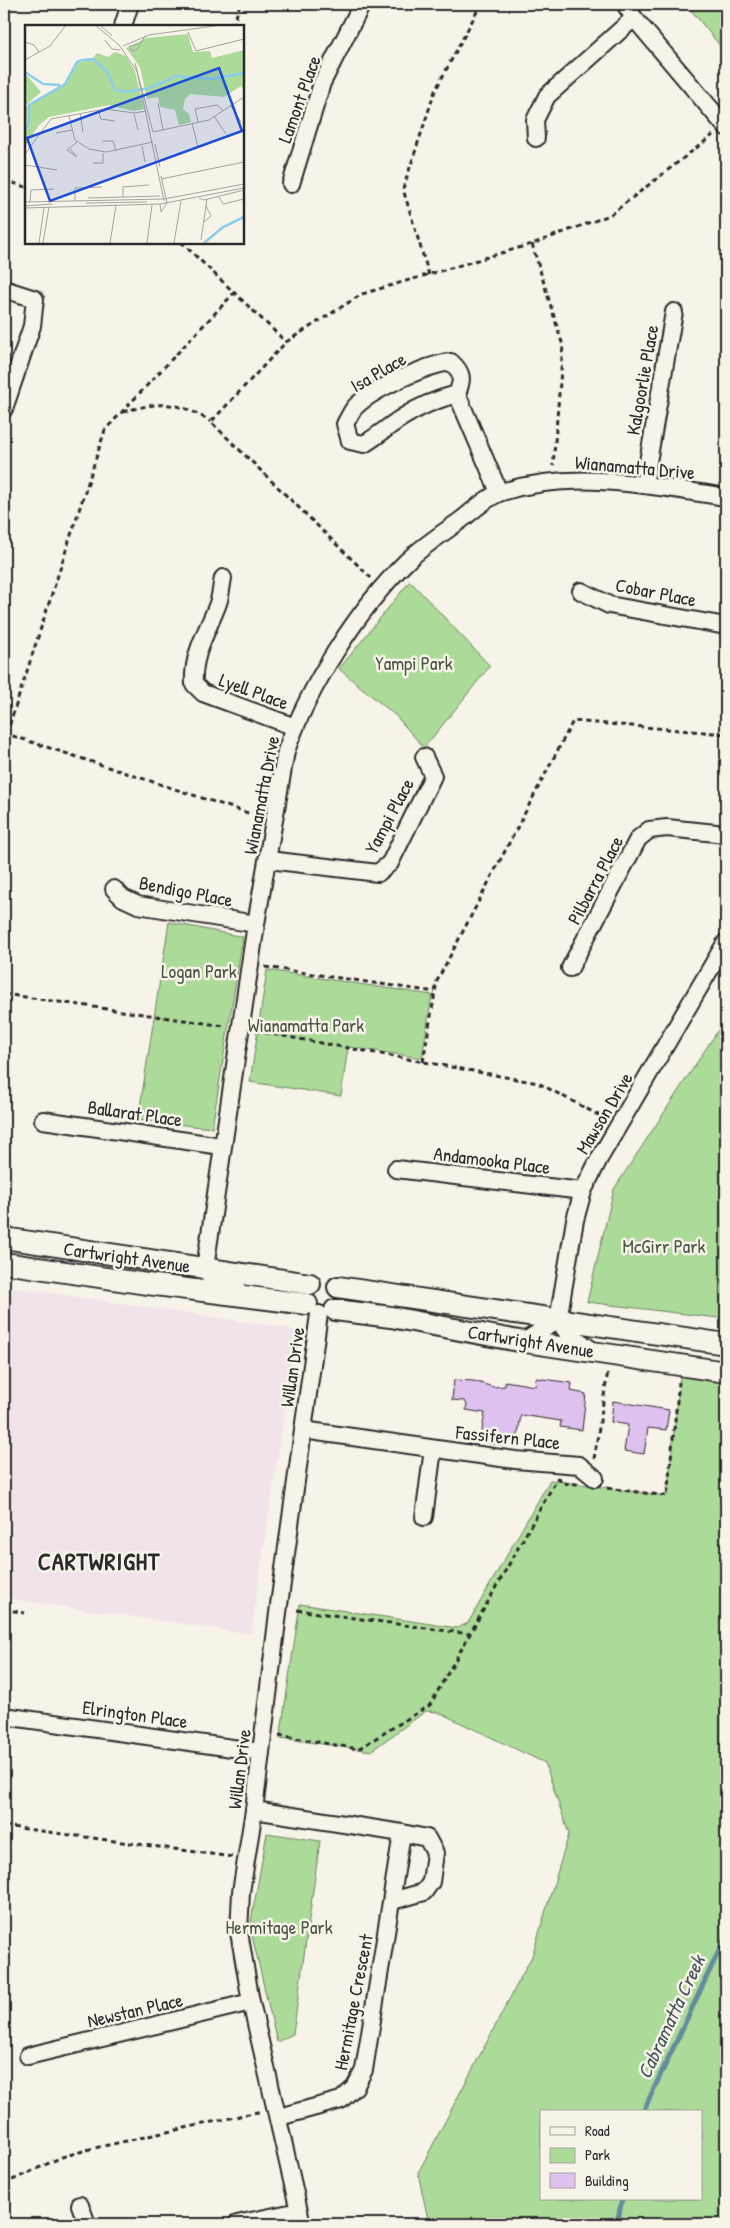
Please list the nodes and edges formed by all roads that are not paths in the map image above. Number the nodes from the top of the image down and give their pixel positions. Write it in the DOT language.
graph roads {
  1 [pos="130,4"];
  2 [pos="362,4"];
  3 [pos="625,4"];
  4 [pos="634,18"];
  5 [pos="123,25"];
  6 [pos="726,127"];
  7 [pos="536,138"];
  8 [pos="291,184"];
  9 [pos="4,289"];
  10 [pos="674,312"];
  11 [pos="457,394"];
  12 [pos="4,409"];
  13 [pos="644,485"];
  14 [pos="499,492"];
  15 [pos="726,497"];
  16 [pos="223,578"];
  17 [pos="581,591"];
  18 [pos="726,626"];
  19 [pos="295,727"];
  20 [pos="424,757"];
  21 [pos="726,834"];
  22 [pos="268,860"];
  23 [pos="114,889"];
  24 [pos="256,924"];
  25 [pos="726,942"];
  26 [pos="570,968"];
  27 [pos="43,1120"];
  28 [pos="222,1146"];
  29 [pos="396,1169"];
  30 [pos="583,1191"];
  31 [pos="4,1238"];
  32 [pos="4,1263"];
  33 [pos="205,1268"];
  34 [pos="310,1284"];
  35 [pos="338,1286"];
  36 [pos="247,1296"];
  37 [pos="320,1310"];
  38 [pos="558,1320"];
  39 [pos="519,1341"];
  40 [pos="726,1344"];
  41 [pos="593,1351"];
  42 [pos="726,1372"];
  43 [pos="303,1430"];
  44 [pos="432,1449"];
  45 [pos="596,1481"];
  46 [pos="424,1517"];
  47 [pos="4,1716"];
  48 [pos="261,1752"];
  49 [pos="254,1810"];
  50 [pos="402,1833"];
  51 [pos="392,1901"];
  52 [pos="251,2002"];
  53 [pos="28,2056"];
  54 [pos="278,2112"];
  55 [pos="80,2205"];
  56 [pos="300,2218"];
  57 [pos="87,2224"];
  58 [pos="236,2224"];
  1 -- 5 [label="street"];
  2 -- 8 [label="street, Lamont Place"];
  3 -- 4 [label="street"];
  4 -- 6 [label="street"];
  4 -- 7 [label="street"];
  9 -- 12 [label="street"];
  10 -- 13 [label="street, Kalgoorlie Place"];
  11 -- 11 [label="street, Isa Place"];
  11 -- 14 [label="street"];
  13 -- 14 [label="street, Wianamatta Drive"];
  13 -- 15 [label="street, Wianamatta Drive"];
  14 -- 19 [label="street, Wianamatta Drive"];
  16 -- 19 [label="street, Lyell Place"];
  17 -- 18 [label="street, Cobar Place"];
  19 -- 22 [label="street, Wianamatta Drive"];
  20 -- 22 [label="street, Yampi Place"];
  21 -- 26 [label="street, Pilbarra Place"];
  22 -- 24 [label="street, Wianamatta Drive"];
  23 -- 24 [label="street, Bendigo Place"];
  24 -- 28 [label="street, Wianamatta Drive"];
  25 -- 30 [label="street, Mawson Drive"];
  27 -- 28 [label="street, Ballarat Place"];
  28 -- 33 [label="street, Wianamatta Drive"];
  29 -- 30 [label="street, Andamooka Place"];
  30 -- 38 [label="street, Mawson Drive"];
  31 -- 33 [label="street, Cartwright Avenue"];
  32 -- 36 [label="street, Cartwright Avenue"];
  33 -- 34 [label="street, Cartwright Avenue"];
  33 -- 36 [label="street"];
  34 -- 35 [label="street"];
  34 -- 37 [label="street"];
  35 -- 37 [label="street"];
  35 -- 38 [label="street, Cartwright Avenue"];
  36 -- 37 [label="street, Cartwright Avenue"];
  37 -- 39 [label="street, Cartwright Avenue"];
  37 -- 43 [label="street, Willan Drive"];
  38 -- 39 [label="street"];
  38 -- 40 [label="street, Cartwright Avenue"];
  38 -- 41 [label="street"];
  39 -- 41 [label="street, Cartwright Avenue"];
  41 -- 42 [label="street, Cartwright Avenue"];
  43 -- 44 [label="street, Fassifern Place"];
  43 -- 48 [label="street, Willan Drive"];
  44 -- 45 [label="street, Fassifern Place"];
  44 -- 46 [label="street, Fassifern Place"];
  47 -- 48 [label="street, Elrington Place"];
  48 -- 49 [label="street, Willan Drive"];
  49 -- 50 [label="street"];
  49 -- 52 [label="street, Willan Drive"];
  50 -- 51 [label="street, Hermitage Crescent"];
  50 -- 51 [label="street"];
  51 -- 54 [label="street, Hermitage Crescent"];
  52 -- 53 [label="street, Newstan Place"];
  52 -- 54 [label="street, Willan Drive"];
  54 -- 56 [label="street, Willan Drive"];
  55 -- 57 [label="street"];
  56 -- 58 [label="street"];
}
